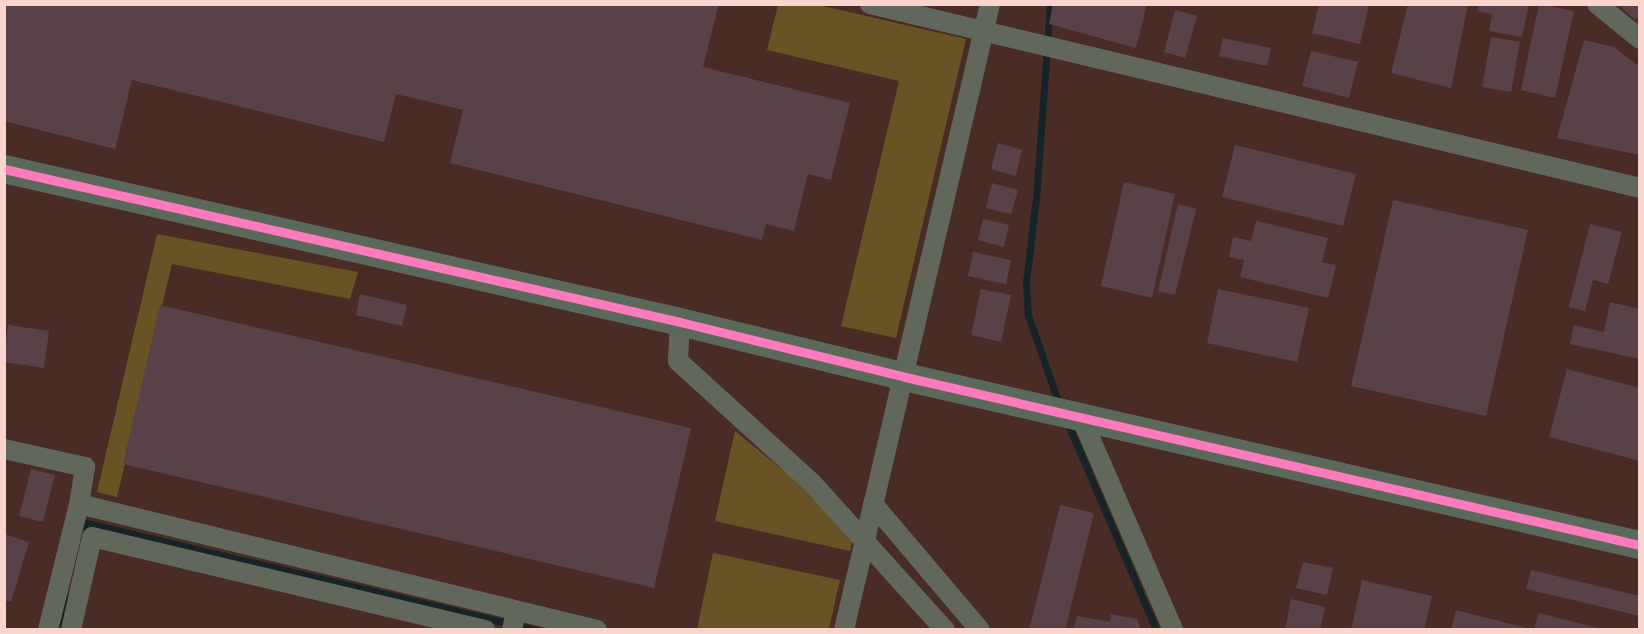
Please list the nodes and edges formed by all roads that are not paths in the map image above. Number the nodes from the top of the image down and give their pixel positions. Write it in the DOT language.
graph roads {
  1 [pos="870,4"];
  2 [pos="990,4"];
  3 [pos="1597,4"];
  4 [pos="984,31"];
  5 [pos="1640,39"];
  6 [pos="6,175"];
  7 [pos="1640,188"];
  8 [pos="680,322"];
  9 [pos="904,377"];
  10 [pos="1081,417"];
  11 [pos="4,449"];
  12 [pos="79,504"];
  13 [pos="873,504"];
  14 [pos="864,538"];
  15 [pos="1640,545"];
  16 [pos="514,620"];
  17 [pos="48,630"];
  18 [pos="71,630"];
  19 [pos="485,630"];
  20 [pos="597,630"];
  21 [pos="844,630"];
  22 [pos="945,630"];
  23 [pos="980,630"];
  24 [pos="1173,630"];
  1 -- 4 [label="street"];
  2 -- 4 [label="street"];
  3 -- 5 [label="street"];
  4 -- 7 [label="street"];
  4 -- 9 [label="street"];
  6 -- 8 [label="street"];
  8 -- 9 [label="street"];
  8 -- 14 [label="street"];
  9 -- 10 [label="street"];
  9 -- 13 [label="street"];
  10 -- 15 [label="street"];
  10 -- 24 [label="street"];
  11 -- 12 [label="street"];
  12 -- 16 [label="street"];
  12 -- 17 [label="street"];
  13 -- 14 [label="street"];
  13 -- 23 [label="street"];
  14 -- 21 [label="street"];
  14 -- 22 [label="street"];
  16 -- 20 [label="street"];
  18 -- 19 [label="street"];
}
